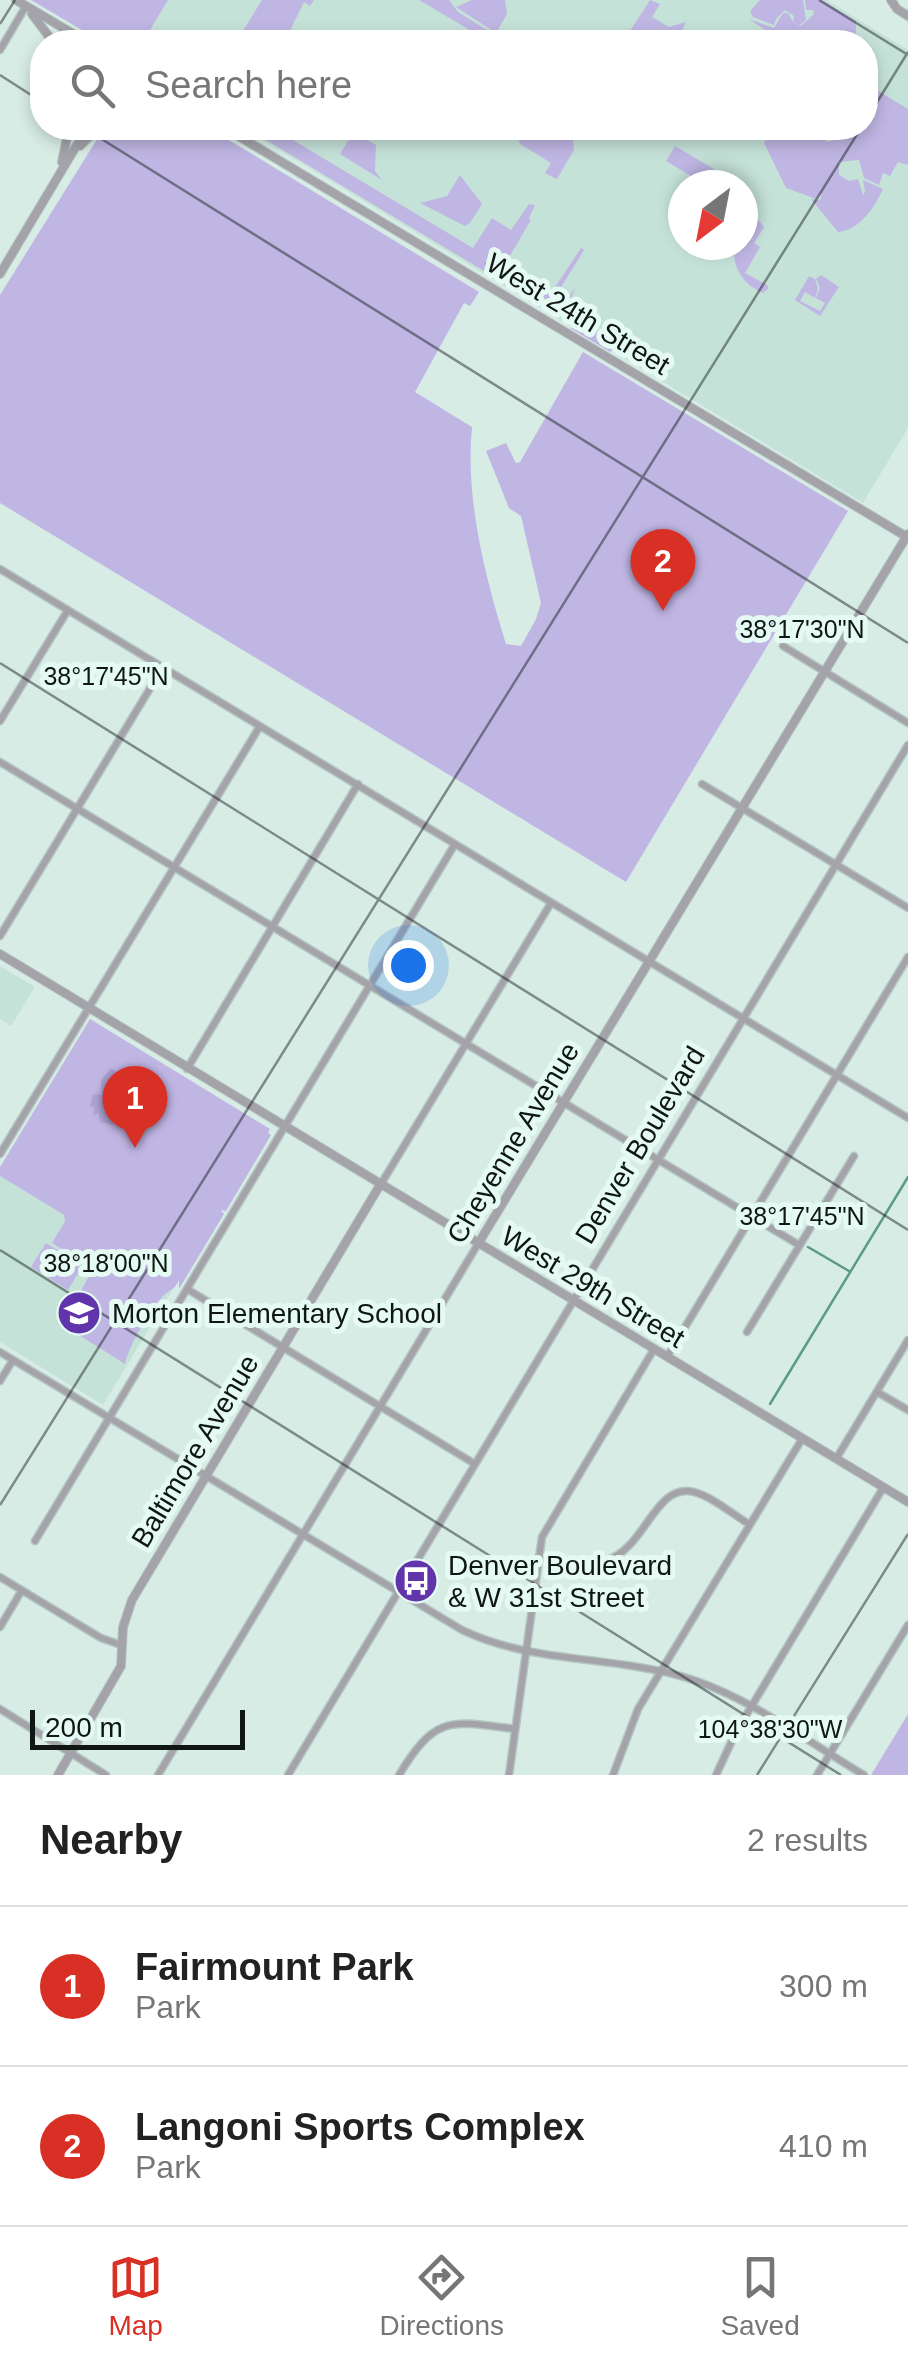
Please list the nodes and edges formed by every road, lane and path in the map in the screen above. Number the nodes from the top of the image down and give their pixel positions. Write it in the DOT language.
graph roads {
  1 [pos="16,0"];
  2 [pos="892,0"];
  3 [pos="26,6"];
  4 [pos="908,16"];
  5 [pos="44,30"];
  6 [pos="66,30"];
  7 [pos="0,50"];
  8 [pos="66,140"];
  9 [pos="80,140"];
  10 [pos="87,140"];
  11 [pos="246,140"];
  12 [pos="65,165"];
  13 [pos="59,175"];
  14 [pos="0,274"];
  15 [pos="908,536"];
  16 [pos="0,568"];
  17 [pos="68,610"];
  18 [pos="783,646"];
  19 [pos="163,666"];
  20 [pos="825,671"];
  21 [pos="0,721"];
  22 [pos="908,723"];
  23 [pos="260,726"];
  24 [pos="908,745"];
  25 [pos="0,762"];
  26 [pos="358,784"];
  27 [pos="702,784"];
  28 [pos="742,808"];
  29 [pos="79,810"];
  30 [pos="455,844"];
  31 [pos="838,865"];
  32 [pos="176,868"];
  33 [pos="552,903"];
  34 [pos="908,908"];
  35 [pos="272,927"];
  36 [pos="0,936"];
  37 [pos="0,954"];
  38 [pos="908,957"];
  39 [pos="648,961"];
  40 [pos="369,986"];
  41 [pos="90,1010"];
  42 [pos="742,1018"];
  43 [pos="466,1044"];
  44 [pos="186,1069"];
  45 [pos="836,1074"];
  46 [pos="564,1103"];
  47 [pos="908,1118"];
  48 [pos="284,1127"];
  49 [pos="0,1154"];
  50 [pos="854,1156"];
  51 [pos="657,1160"];
  52 [pos="380,1185"];
  53 [pos="752,1217"];
  54 [pos="478,1244"];
  55 [pos="799,1245"];
  56 [pos="188,1289"];
  57 [pos="572,1300"];
  58 [pos="747,1332"];
  59 [pos="908,1340"];
  60 [pos="283,1349"];
  61 [pos="654,1350"];
  62 [pos="0,1352"];
  63 [pos="667,1357"];
  64 [pos="13,1360"];
  65 [pos="0,1381"];
  66 [pos="877,1392"];
  67 [pos="382,1408"];
  68 [pos="908,1410"];
  69 [pos="108,1418"];
  70 [pos="802,1439"];
  71 [pos="836,1460"];
  72 [pos="475,1464"];
  73 [pos="205,1476"];
  74 [pos="883,1488"];
  75 [pos="908,1502"];
  76 [pos="749,1524"];
  77 [pos="303,1535"];
  78 [pos="34,1541"];
  79 [pos="537,1558"];
  80 [pos="0,1577"];
  81 [pos="22,1590"];
  82 [pos="397,1591"];
  83 [pos="908,1625"];
  84 [pos="0,1627"];
  85 [pos="120,1645"];
  86 [pos="525,1652"];
  87 [pos="660,1671"];
  88 [pos="750,1706"];
  89 [pos="0,1709"];
  90 [pos="515,1730"];
  91 [pos="71,1754"];
  92 [pos="829,1755"];
  93 [pos="58,1775"];
  94 [pos="106,1775"];
  95 [pos="158,1775"];
  96 [pos="288,1775"];
  97 [pos="400,1775"];
  98 [pos="510,1775"];
  99 [pos="613,1775"];
  100 [pos="716,1775"];
  101 [pos="817,1775"];
  102 [pos="864,1775"];
  1 -- 3 [label="street"];
  2 -- 4 [label="street"];
  3 -- 5 [label="street"];
  3 -- 6 [label="street"];
  3 -- 7 [label="street"];
  8 -- 13 [label="street"];
  9 -- 12 [label="street"];
  10 -- 12 [label="street"];
  11 -- 15 [label="street, West 24th Street"];
  12 -- 13 [label="street"];
  13 -- 14 [label="street"];
  15 -- 20 [label="street, Cheyenne Avenue"];
  16 -- 17 [label="street"];
  17 -- 19 [label="street"];
  17 -- 21 [label="street"];
  18 -- 20 [label="street"];
  19 -- 23 [label="street"];
  19 -- 29 [label="street"];
  20 -- 22 [label="street"];
  20 -- 28 [label="street, Cheyenne Avenue"];
  23 -- 26 [label="street"];
  23 -- 32 [label="street"];
  24 -- 31 [label="street, Denver Boulevard"];
  25 -- 29 [label="street"];
  26 -- 30 [label="street"];
  26 -- 35 [label="street"];
  27 -- 28 [label="street"];
  28 -- 31 [label="street"];
  28 -- 39 [label="street, Cheyenne Avenue"];
  29 -- 32 [label="street"];
  29 -- 36 [label="street"];
  30 -- 33 [label="street"];
  30 -- 40 [label="street"];
  31 -- 34 [label="street"];
  31 -- 42 [label="street, Denver Boulevard"];
  32 -- 35 [label="street"];
  32 -- 41 [label="street"];
  33 -- 39 [label="street"];
  33 -- 43 [label="street, Baltimore Avenue"];
  35 -- 40 [label="street"];
  35 -- 44 [label="street"];
  37 -- 41 [label="street, West 29th Street"];
  38 -- 45 [label="street"];
  39 -- 42 [label="street"];
  39 -- 46 [label="street, Cheyenne Avenue"];
  40 -- 43 [label="street"];
  40 -- 48 [label="street"];
  41 -- 44 [label="street, West 29th Street"];
  41 -- 49 [label="street"];
  42 -- 45 [label="street"];
  42 -- 51 [label="street, Denver Boulevard"];
  43 -- 46 [label="street"];
  43 -- 52 [label="street, Baltimore Avenue"];
  44 -- 48 [label="street, West 29th Street"];
  45 -- 47 [label="street"];
  45 -- 53 [label="street"];
  46 -- 51 [label="street"];
  46 -- 54 [label="street, Cheyenne Avenue"];
  48 -- 52 [label="street, West 29th Street"];
  48 -- 56 [label="street"];
  50 -- 55 [label="street"];
  51 -- 53 [label="street"];
  51 -- 57 [label="street, Denver Boulevard"];
  52 -- 54 [label="street, West 29th Street"];
  52 -- 60 [label="street, Baltimore Avenue"];
  53 -- 55 [label="street"];
  53 -- 63 [label="street"];
  54 -- 57 [label="street, West 29th Street"];
  54 -- 67 [label="street, Cheyenne Avenue"];
  55 -- 58 [label="street"];
  56 -- 60 [label="street"];
  56 -- 69 [label="street"];
  57 -- 61 [label="street, West 29th Street"];
  57 -- 72 [label="street, Denver Boulevard"];
  59 -- 66 [label="street"];
  60 -- 67 [label="street"];
  60 -- 73 [label="street, Baltimore Avenue"];
  61 -- 63 [label="street, West 29th Street"];
  61 -- 79 [label="street"];
  62 -- 64 [label="street"];
  63 -- 70 [label="street, West 29th Street"];
  64 -- 65 [label="street"];
  64 -- 69 [label="street"];
  66 -- 68 [label="street"];
  66 -- 71 [label="street"];
  67 -- 72 [label="street"];
  67 -- 77 [label="street, Cheyenne Avenue"];
  69 -- 73 [label="street"];
  69 -- 78 [label="street"];
  70 -- 71 [label="street, West 29th Street"];
  70 -- 76 [label="street"];
  71 -- 74 [label="street, West 29th Street"];
  72 -- 82 [label="street, Denver Boulevard"];
  73 -- 77 [label="street"];
  73 -- 85 [label="street, Baltimore Avenue"];
  74 -- 75 [label="street, West 29th Street"];
  74 -- 88 [label="street"];
  76 -- 79 [label="street"];
  76 -- 87 [label="street"];
  77 -- 82 [label="street"];
  77 -- 95 [label="street, Cheyenne Avenue"];
  79 -- 86 [label="street"];
  80 -- 81 [label="street"];
  81 -- 84 [label="street"];
  81 -- 85 [label="street"];
  82 -- 86 [label="street"];
  82 -- 96 [label="street, Denver Boulevard"];
  83 -- 92 [label="street"];
  85 -- 91 [label="street, Baltimore Avenue"];
  86 -- 87 [label="street"];
  86 -- 90 [label="street"];
  87 -- 88 [label="street"];
  87 -- 99 [label="street"];
  88 -- 92 [label="street"];
  88 -- 100 [label="street"];
  89 -- 91 [label="street"];
  90 -- 97 [label="street"];
  90 -- 98 [label="street"];
  91 -- 93 [label="street, Baltimore Avenue"];
  91 -- 94 [label="street"];
  92 -- 101 [label="street"];
  92 -- 102 [label="street"];
}
